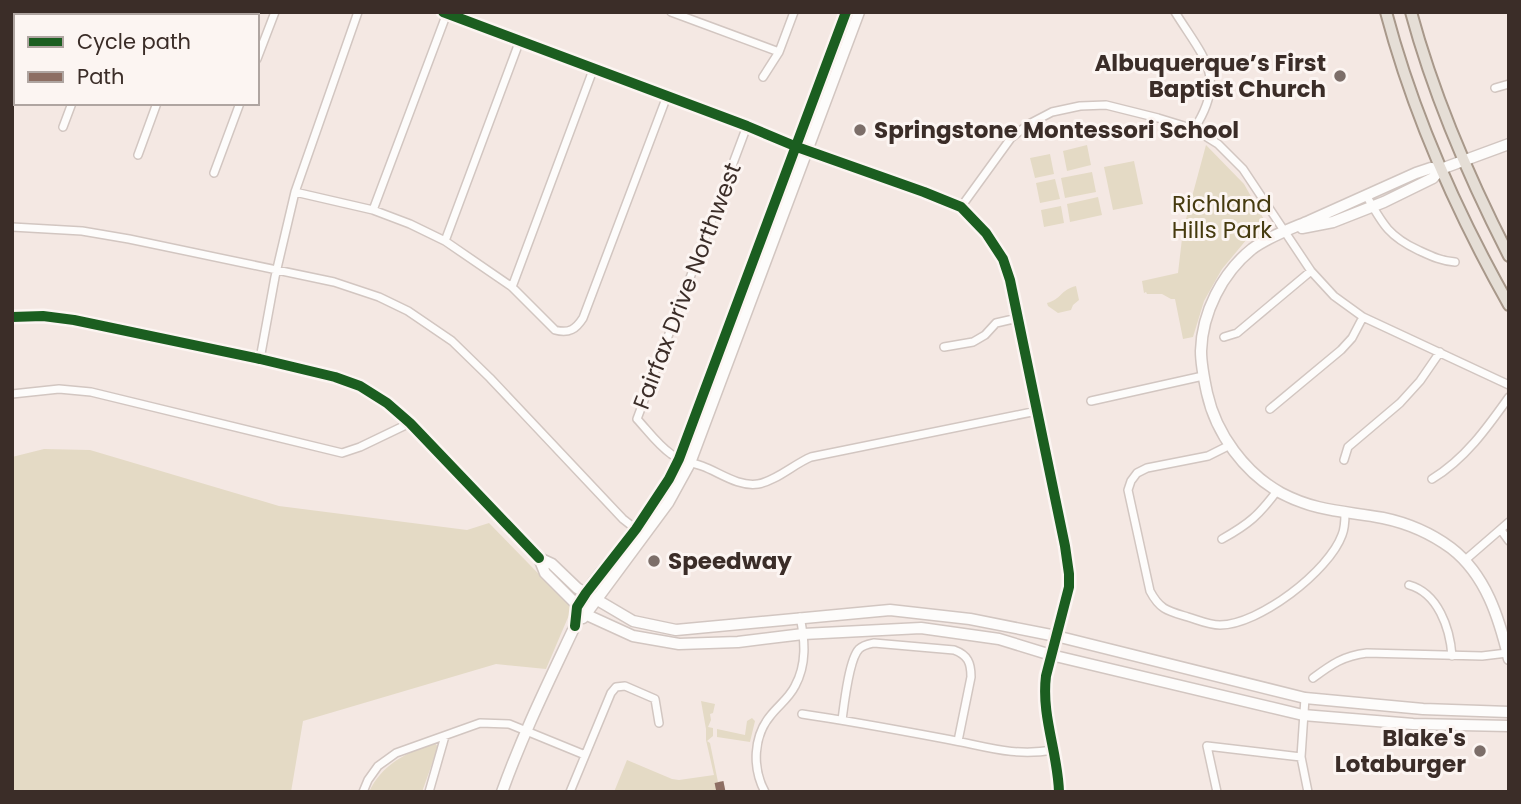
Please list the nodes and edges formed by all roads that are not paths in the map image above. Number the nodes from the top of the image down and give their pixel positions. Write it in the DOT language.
graph roads {
  1 [pos="275,12"];
  2 [pos="358,12"];
  3 [pos="671,12"];
  4 [pos="794,12"];
  5 [pos="846,12"];
  6 [pos="859,12"];
  7 [pos="1175,12"];
  8 [pos="1386,12"];
  9 [pos="1411,12"];
  10 [pos="445,13"];
  11 [pos="520,40"];
  12 [pos="779,52"];
  13 [pos="259,54"];
  14 [pos="593,70"];
  15 [pos="763,77"];
  16 [pos="1509,84"];
  17 [pos="1495,88"];
  18 [pos="667,96"];
  19 [pos="71,105"];
  20 [pos="156,105"];
  21 [pos="239,105"];
  22 [pos="747,126"];
  23 [pos="63,127"];
  24 [pos="1194,130"];
  25 [pos="1509,144"];
  26 [pos="802,148"];
  27 [pos="138,155"];
  28 [pos="1463,162"];
  29 [pos="1441,169"];
  30 [pos="214,173"];
  31 [pos="295,192"];
  32 [pos="779,192"];
  33 [pos="1366,195"];
  34 [pos="1372,206"];
  35 [pos="961,207"];
  36 [pos="373,210"];
  37 [pos="12,227"];
  38 [pos="778,227"];
  39 [pos="1285,232"];
  40 [pos="445,241"];
  41 [pos="1509,256"];
  42 [pos="1455,262"];
  43 [pos="277,270"];
  44 [pos="1311,271"];
  45 [pos="512,287"];
  46 [pos="1509,305"];
  47 [pos="736,308"];
  48 [pos="12,317"];
  49 [pos="1363,317"];
  50 [pos="1018,318"];
  51 [pos="742,323"];
  52 [pos="738,334"];
  53 [pos="1224,337"];
  54 [pos="724,340"];
  55 [pos="944,347"];
  56 [pos="1440,352"];
  57 [pos="260,359"];
  58 [pos="723,374"];
  59 [pos="1203,376"];
  60 [pos="708,383"];
  61 [pos="1509,385"];
  62 [pos="12,394"];
  63 [pos="1509,397"];
  64 [pos="1091,401"];
  65 [pos="1270,409"];
  66 [pos="1037,411"];
  67 [pos="410,424"];
  68 [pos="1230,445"];
  69 [pos="1344,460"];
  70 [pos="685,461"];
  71 [pos="1432,479"];
  72 [pos="1278,491"];
  73 [pos="1345,513"];
  74 [pos="1509,522"];
  75 [pos="1501,530"];
  76 [pos="640,532"];
  77 [pos="1222,539"];
  78 [pos="1509,541"];
  79 [pos="539,558"];
  80 [pos="1464,561"];
  81 [pos="1409,585"];
  82 [pos="586,593"];
  83 [pos="596,600"];
  84 [pos="578,607"];
  85 [pos="587,615"];
  86 [pos="800,617"];
  87 [pos="575,626"];
  88 [pos="803,634"];
  89 [pos="1056,636"];
  90 [pos="1051,655"];
  91 [pos="1452,656"];
  92 [pos="1508,656"];
  93 [pos="1313,678"];
  94 [pos="1305,698"];
  95 [pos="1509,712"];
  96 [pos="802,714"];
  97 [pos="1303,715"];
  98 [pos="842,720"];
  99 [pos="659,723"];
  100 [pos="1509,726"];
  101 [pos="526,730"];
  102 [pos="445,736"];
  103 [pos="958,741"];
  104 [pos="1054,750"];
  105 [pos="585,755"];
  106 [pos="1301,757"];
  107 [pos="363,792"];
  108 [pos="429,792"];
  109 [pos="502,792"];
  110 [pos="570,792"];
  111 [pos="765,792"];
  112 [pos="1059,792"];
  113 [pos="1217,792"];
  114 [pos="1308,792"];
  1 -- 13 [label="street"];
  2 -- 31 [label="street"];
  3 -- 12 [label="street"];
  4 -- 12 [label="street"];
  5 -- 26 [label="main road"];
  6 -- 26 [label="main road"];
  7 -- 24 [label="street"];
  8 -- 29 [label="main road"];
  9 -- 28 [label="main road"];
  10 -- 11 [label="street"];
  10 -- 36 [label="street"];
  11 -- 14 [label="street"];
  11 -- 40 [label="street"];
  12 -- 15 [label="street"];
  14 -- 18 [label="street"];
  14 -- 45 [label="street"];
  16 -- 17 [label="street"];
  18 -- 22 [label="street"];
  18 -- 45 [label="street"];
  19 -- 23 [label="street"];
  20 -- 27 [label="street"];
  21 -- 30 [label="street"];
  22 -- 26 [label="street"];
  22 -- 70 [label="street, Fairfax Drive Northwest"];
  24 -- 35 [label="street"];
  24 -- 39 [label="street"];
  25 -- 28 [label="main road"];
  26 -- 32 [label="main road"];
  26 -- 35 [label="street"];
  26 -- 38 [label="main road"];
  28 -- 29 [label="main road"];
  28 -- 41 [label="main road"];
  29 -- 33 [label="main road"];
  29 -- 34 [label="main road"];
  29 -- 46 [label="main road"];
  31 -- 36 [label="street"];
  31 -- 43 [label="street"];
  32 -- 38 [label="main road"];
  32 -- 47 [label="main road"];
  33 -- 34 [label="street"];
  33 -- 39 [label="main road"];
  34 -- 39 [label="main road"];
  34 -- 42 [label="street"];
  35 -- 50 [label="street"];
  36 -- 40 [label="street"];
  37 -- 43 [label="street"];
  38 -- 51 [label="main road"];
  39 -- 44 [label="street"];
  39 -- 59 [label="main road"];
  40 -- 45 [label="street"];
  43 -- 57 [label="street"];
  43 -- 76 [label="street"];
  44 -- 49 [label="street"];
  44 -- 53 [label="street"];
  47 -- 51 [label="main road"];
  47 -- 54 [label="main road"];
  48 -- 57 [label="main road"];
  49 -- 56 [label="street"];
  49 -- 65 [label="street"];
  50 -- 55 [label="street"];
  50 -- 66 [label="street"];
  51 -- 52 [label="main road"];
  52 -- 54 [label="main road"];
  52 -- 58 [label="main road"];
  54 -- 60 [label="main road"];
  56 -- 61 [label="street"];
  56 -- 69 [label="street"];
  57 -- 67 [label="main road"];
  58 -- 60 [label="main road"];
  58 -- 70 [label="main road"];
  59 -- 64 [label="street"];
  59 -- 68 [label="main road"];
  60 -- 70 [label="main road"];
  62 -- 67 [label="street"];
  63 -- 71 [label="street"];
  66 -- 70 [label="street"];
  66 -- 89 [label="street"];
  67 -- 79 [label="main road"];
  68 -- 72 [label="main road"];
  68 -- 73 [label="street"];
  70 -- 76 [label="main road"];
  72 -- 73 [label="main road"];
  72 -- 77 [label="street"];
  73 -- 80 [label="main road"];
  74 -- 75 [label="street"];
  75 -- 78 [label="street"];
  75 -- 80 [label="street"];
  76 -- 82 [label="main road"];
  76 -- 83 [label="main road"];
  79 -- 82 [label="main road"];
  79 -- 84 [label="main road"];
  80 -- 92 [label="main road"];
  81 -- 91 [label="street"];
  82 -- 83 [label="main road"];
  82 -- 84 [label="main road"];
  83 -- 85 [label="main road"];
  83 -- 86 [label="main road"];
  84 -- 85 [label="main road"];
  84 -- 87 [label="main road"];
  85 -- 87 [label="main road"];
  85 -- 88 [label="main road"];
  86 -- 88 [label="street"];
  86 -- 89 [label="main road"];
  87 -- 101 [label="main road"];
  88 -- 90 [label="main road"];
  88 -- 111 [label="street"];
  89 -- 90 [label="street"];
  89 -- 94 [label="main road"];
  90 -- 97 [label="main road"];
  90 -- 104 [label="street"];
  91 -- 92 [label="street"];
  91 -- 93 [label="street"];
  94 -- 95 [label="main road"];
  94 -- 97 [label="street"];
  96 -- 98 [label="street"];
  97 -- 100 [label="main road"];
  97 -- 106 [label="street"];
  98 -- 103 [label="street"];
  98 -- 103 [label="street"];
  99 -- 105 [label="street"];
  101 -- 102 [label="street"];
  101 -- 105 [label="street"];
  101 -- 109 [label="main road"];
  102 -- 107 [label="street"];
  102 -- 108 [label="street"];
  103 -- 104 [label="street"];
  104 -- 112 [label="street"];
  105 -- 110 [label="street"];
  106 -- 113 [label="street"];
  106 -- 114 [label="street"];
}
